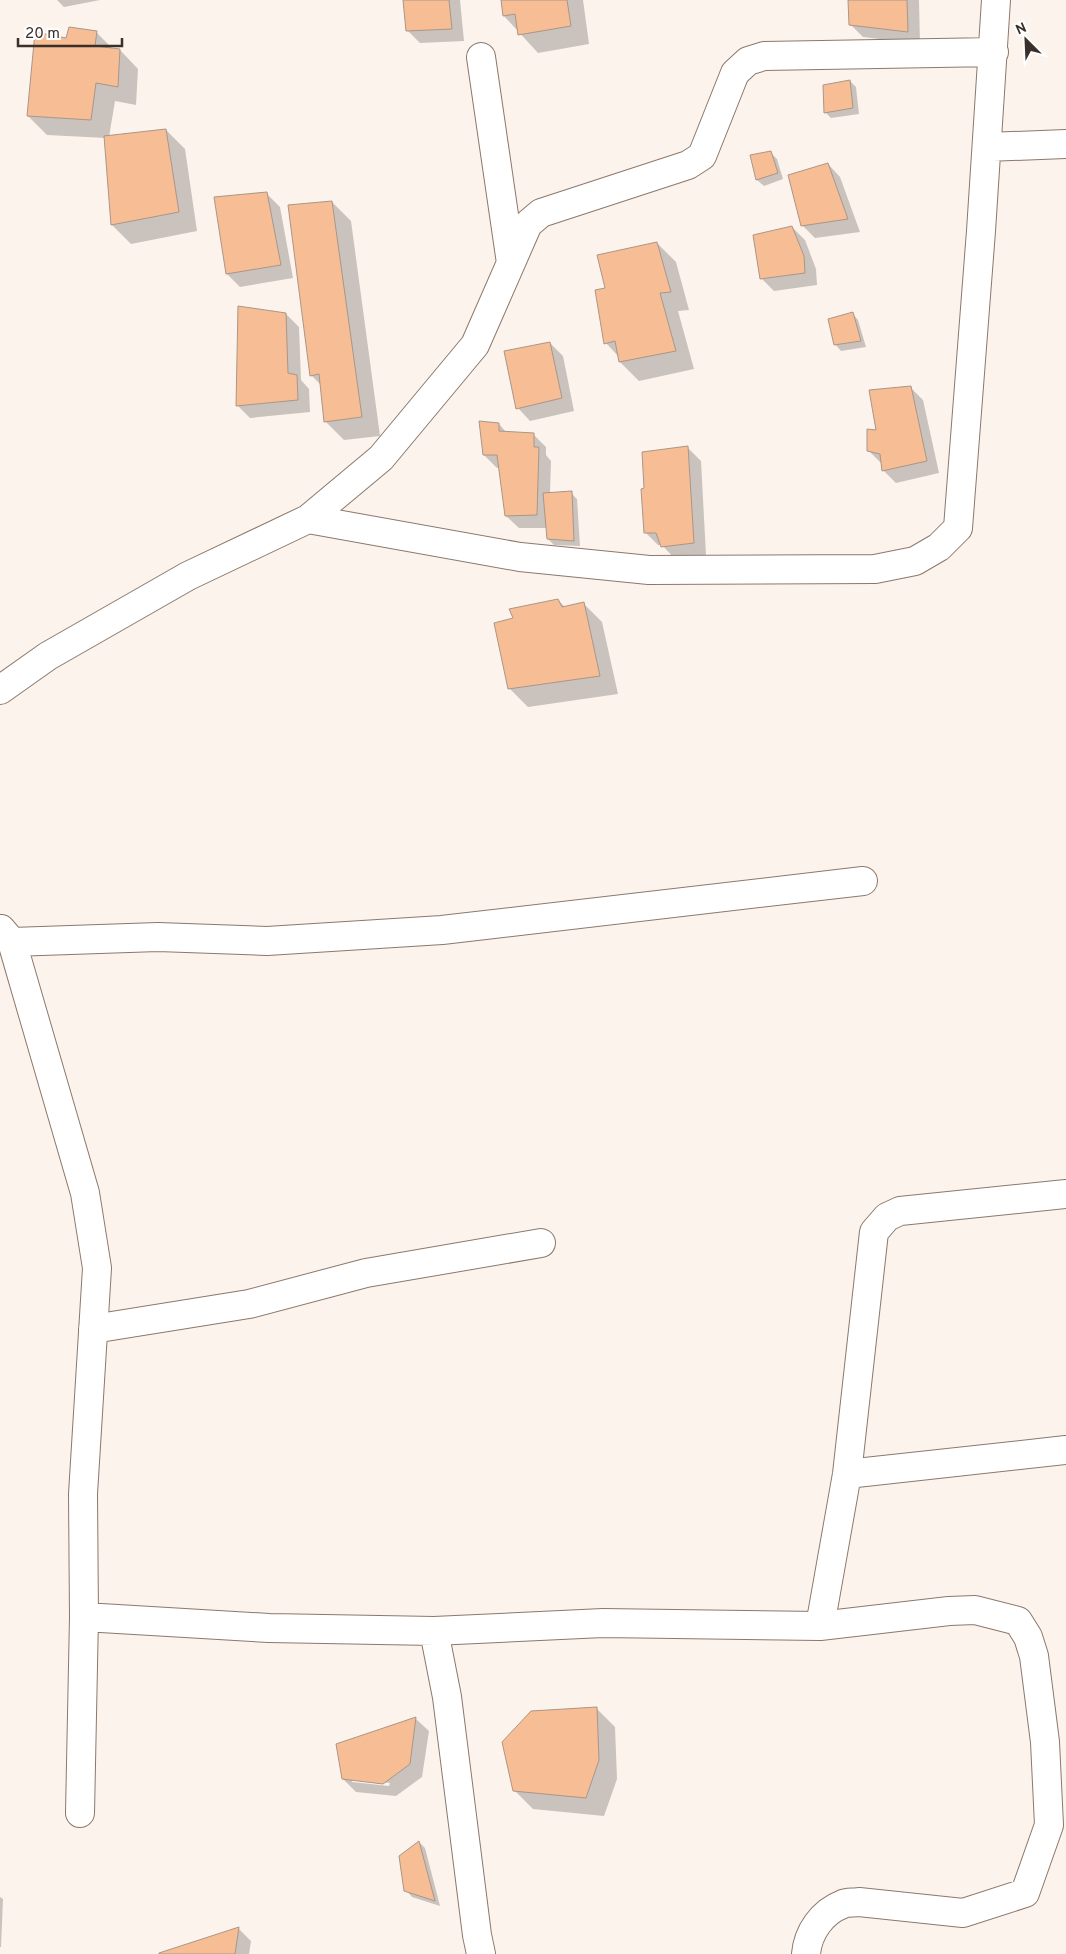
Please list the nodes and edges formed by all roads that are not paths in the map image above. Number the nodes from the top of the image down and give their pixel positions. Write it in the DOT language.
graph roads {
  1 [pos="996,0"];
  2 [pos="994,52"];
  3 [pos="480,57"];
  4 [pos="1066,144"];
  5 [pos="987,147"];
  6 [pos="512,263"];
  7 [pos="308,519"];
  8 [pos="0,690"];
  9 [pos="863,881"];
  10 [pos="6,935"];
  11 [pos="1066,1194"];
  12 [pos="541,1243"];
  13 [pos="93,1329"];
  14 [pos="1066,1450"];
  15 [pos="847,1474"];
  16 [pos="84,1617"];
  17 [pos="820,1626"];
  18 [pos="434,1631"];
  19 [pos="80,1813"];
  20 [pos="481,1954"];
  21 [pos="806,1954"];
  1 -- 2 [label="street"];
  2 -- 5 [label="street"];
  2 -- 6 [label="street"];
  3 -- 6 [label="street"];
  4 -- 5 [label="street"];
  5 -- 7 [label="street"];
  6 -- 7 [label="street"];
  7 -- 8 [label="street"];
  9 -- 10 [label="street"];
  10 -- 13 [label="street"];
  11 -- 15 [label="street"];
  12 -- 13 [label="street"];
  13 -- 16 [label="street"];
  14 -- 15 [label="street"];
  15 -- 17 [label="street"];
  16 -- 18 [label="street"];
  16 -- 19 [label="street"];
  17 -- 18 [label="street"];
  17 -- 21 [label="street"];
  18 -- 20 [label="street"];
}
